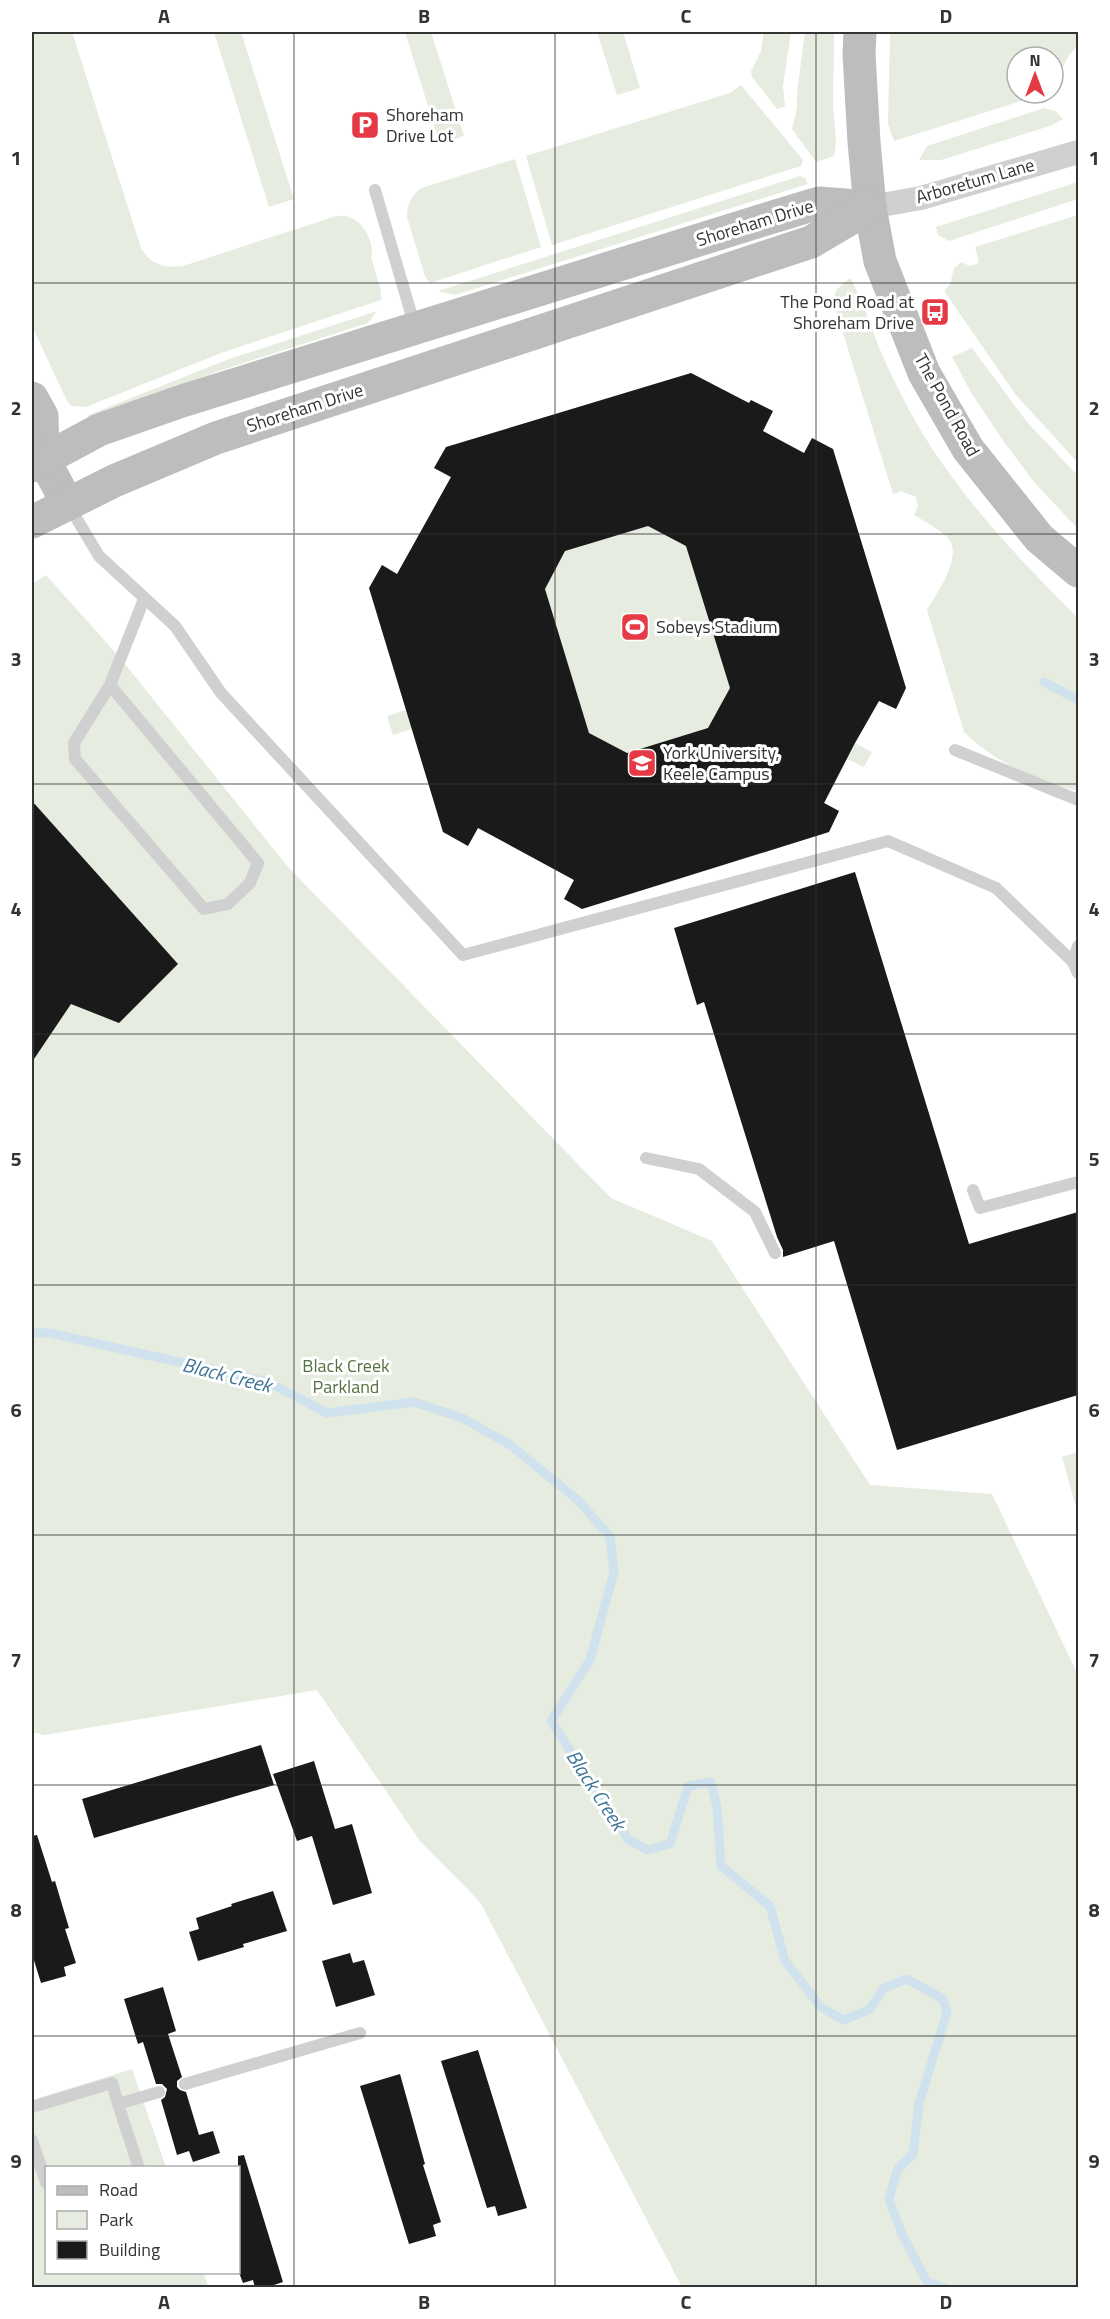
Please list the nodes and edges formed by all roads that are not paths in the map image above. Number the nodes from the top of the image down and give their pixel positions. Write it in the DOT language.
graph roads {
  1 [pos="860,32"];
  2 [pos="1078,152"];
  3 [pos="375,190"];
  4 [pos="870,207"];
  5 [pos="416,329"];
  6 [pos="32,398"];
  7 [pos="35,458"];
  8 [pos="67,503"];
  9 [pos="32,522"];
  10 [pos="1078,571"];
  11 [pos="144,599"];
  12 [pos="110,686"];
  13 [pos="955,750"];
  14 [pos="1078,800"];
  15 [pos="1078,946"];
  16 [pos="1073,962"];
  17 [pos="1078,973"];
  18 [pos="646,1158"];
  19 [pos="1078,1182"];
  20 [pos="973,1190"];
  21 [pos="775,1253"];
  22 [pos="360,2033"];
  23 [pos="185,2084"];
  24 [pos="159,2092"];
  25 [pos="118,2104"];
  26 [pos="32,2107"];
  27 [pos="32,2140"];
  28 [pos="138,2166"];
  29 [pos="45,2180"];
  1 -- 4 [label="street, The Pond Road"];
  2 -- 4 [label="street, Arboretum Lane"];
  3 -- 5 [label="lane"];
  4 -- 5 [label="street, Shoreham Drive"];
  4 -- 8 [label="street, Shoreham Drive"];
  4 -- 10 [label="street, The Pond Road"];
  5 -- 7 [label="street, Shoreham Drive"];
  6 -- 7 [label="street"];
  7 -- 8 [label="street"];
  8 -- 9 [label="street, Shoreham Drive"];
  8 -- 11 [label="lane"];
  11 -- 12 [label="lane"];
  11 -- 16 [label="lane"];
  12 -- 12 [label="lane"];
  13 -- 14 [label="lane"];
  15 -- 16 [label="lane"];
  16 -- 17 [label="lane"];
  18 -- 21 [label="lane"];
  19 -- 20 [label="lane"];
  22 -- 23 [label="lane"];
  24 -- 25 [label="lane"];
  25 -- 26 [label="lane"];
  25 -- 28 [label="lane"];
  27 -- 29 [label="lane"];
}
